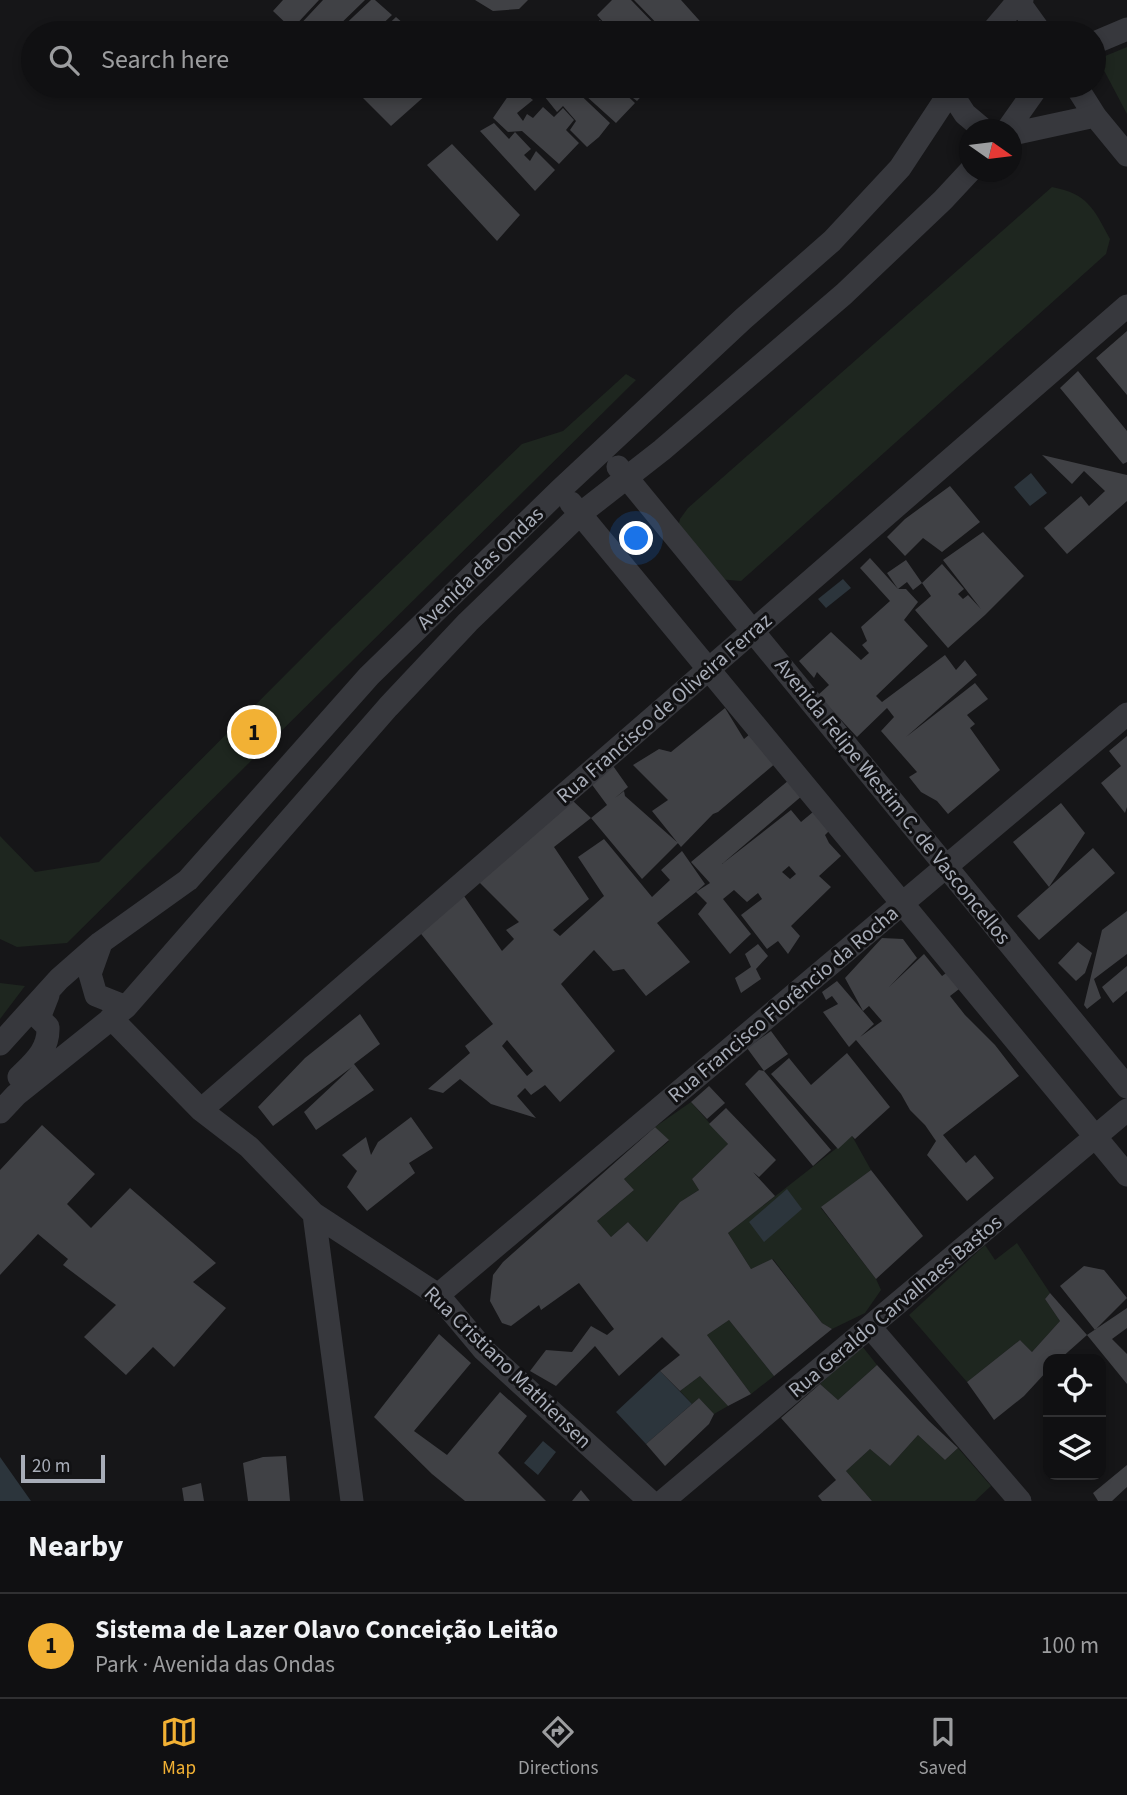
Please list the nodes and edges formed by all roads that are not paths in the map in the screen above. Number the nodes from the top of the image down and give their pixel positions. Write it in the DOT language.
graph roads {
  1 [pos="1020,1"];
  2 [pos="1002,21"];
  3 [pos="1033,21"];
  4 [pos="1127,29"];
  5 [pos="1106,38"];
  6 [pos="946,98"];
  7 [pos="957,98"];
  8 [pos="1030,98"];
  9 [pos="1084,98"];
  10 [pos="1095,116"];
  11 [pos="971,119"];
  12 [pos="1015,119"];
  13 [pos="1022,132"];
  14 [pos="1127,155"];
  15 [pos="960,182"];
  16 [pos="1127,306"];
  17 [pos="605,451"];
  18 [pos="626,477"];
  19 [pos="560,490"];
  20 [pos="580,514"];
  21 [pos="753,631"];
  22 [pos="709,669"];
  23 [pos="1127,714"];
  24 [pos="946,866"];
  25 [pos="902,903"];
  26 [pos="100,943"];
  27 [pos="59,979"];
  28 [pos="118,1013"];
  29 [pos="0,1044"];
  30 [pos="1127,1087"];
  31 [pos="0,1109"];
  32 [pos="201,1110"];
  33 [pos="1127,1110"];
  34 [pos="1096,1137"];
  35 [pos="1127,1175"];
  36 [pos="314,1214"];
  37 [pos="438,1295"];
  38 [pos="870,1327"];
  39 [pos="352,1501"];
  40 [pos="650,1501"];
  41 [pos="663,1501"];
  42 [pos="1020,1501"];
  1 -- 2 [label="street"];
  1 -- 3 [label="street"];
  4 -- 5 [label="street"];
  6 -- 17 [label="street, Avenida das Ondas"];
  7 -- 11 [label="street"];
  8 -- 12 [label="street"];
  9 -- 10 [label="street"];
  10 -- 13 [label="street"];
  10 -- 14 [label="street"];
  15 -- 18 [label="street, Avenida das Ondas"];
  16 -- 21 [label="street, Rua Francisco de Oliveira Ferraz"];
  17 -- 18 [label="street, Avenida Felipe Westim C. de Vasconcellos"];
  17 -- 19 [label="street, Avenida das Ondas"];
  18 -- 20 [label="street, Avenida das Ondas"];
  18 -- 21 [label="street, Avenida Felipe Westim C. de Vasconcellos"];
  19 -- 20 [label="street"];
  19 -- 26 [label="street, Avenida das Ondas"];
  20 -- 22 [label="street"];
  20 -- 28 [label="street, Avenida das Ondas"];
  21 -- 22 [label="street, Rua Francisco de Oliveira Ferraz"];
  21 -- 24 [label="street, Avenida Felipe Westim C. de Vasconcellos"];
  22 -- 25 [label="street"];
  22 -- 32 [label="street, Rua Francisco de Oliveira Ferraz"];
  23 -- 24 [label="street, Rua Francisco Florêncio da Rocha"];
  24 -- 25 [label="street, Rua Francisco Florêncio da Rocha"];
  24 -- 30 [label="street, Avenida Felipe Westim C. de Vasconcellos"];
  25 -- 34 [label="street"];
  25 -- 37 [label="street, Rua Francisco Florêncio da Rocha"];
  26 -- 27 [label="street, Avenida das Ondas"];
  26 -- 28 [label="street"];
  27 -- 29 [label="street, Avenida das Ondas"];
  27 -- 31 [label="street"];
  28 -- 31 [label="street, Avenida das Ondas"];
  28 -- 32 [label="street, Rua Cristiano Mathiensen"];
  32 -- 36 [label="street, Rua Cristiano Mathiensen"];
  33 -- 34 [label="street, Rua Geraldo Carvalhaes Bastos"];
  34 -- 35 [label="street"];
  34 -- 38 [label="street, Rua Geraldo Carvalhaes Bastos"];
  36 -- 37 [label="street, Rua Cristiano Mathiensen"];
  36 -- 39 [label="street"];
  37 -- 40 [label="street, Rua Cristiano Mathiensen"];
  38 -- 41 [label="street, Rua Geraldo Carvalhaes Bastos"];
  38 -- 42 [label="street"];
}
